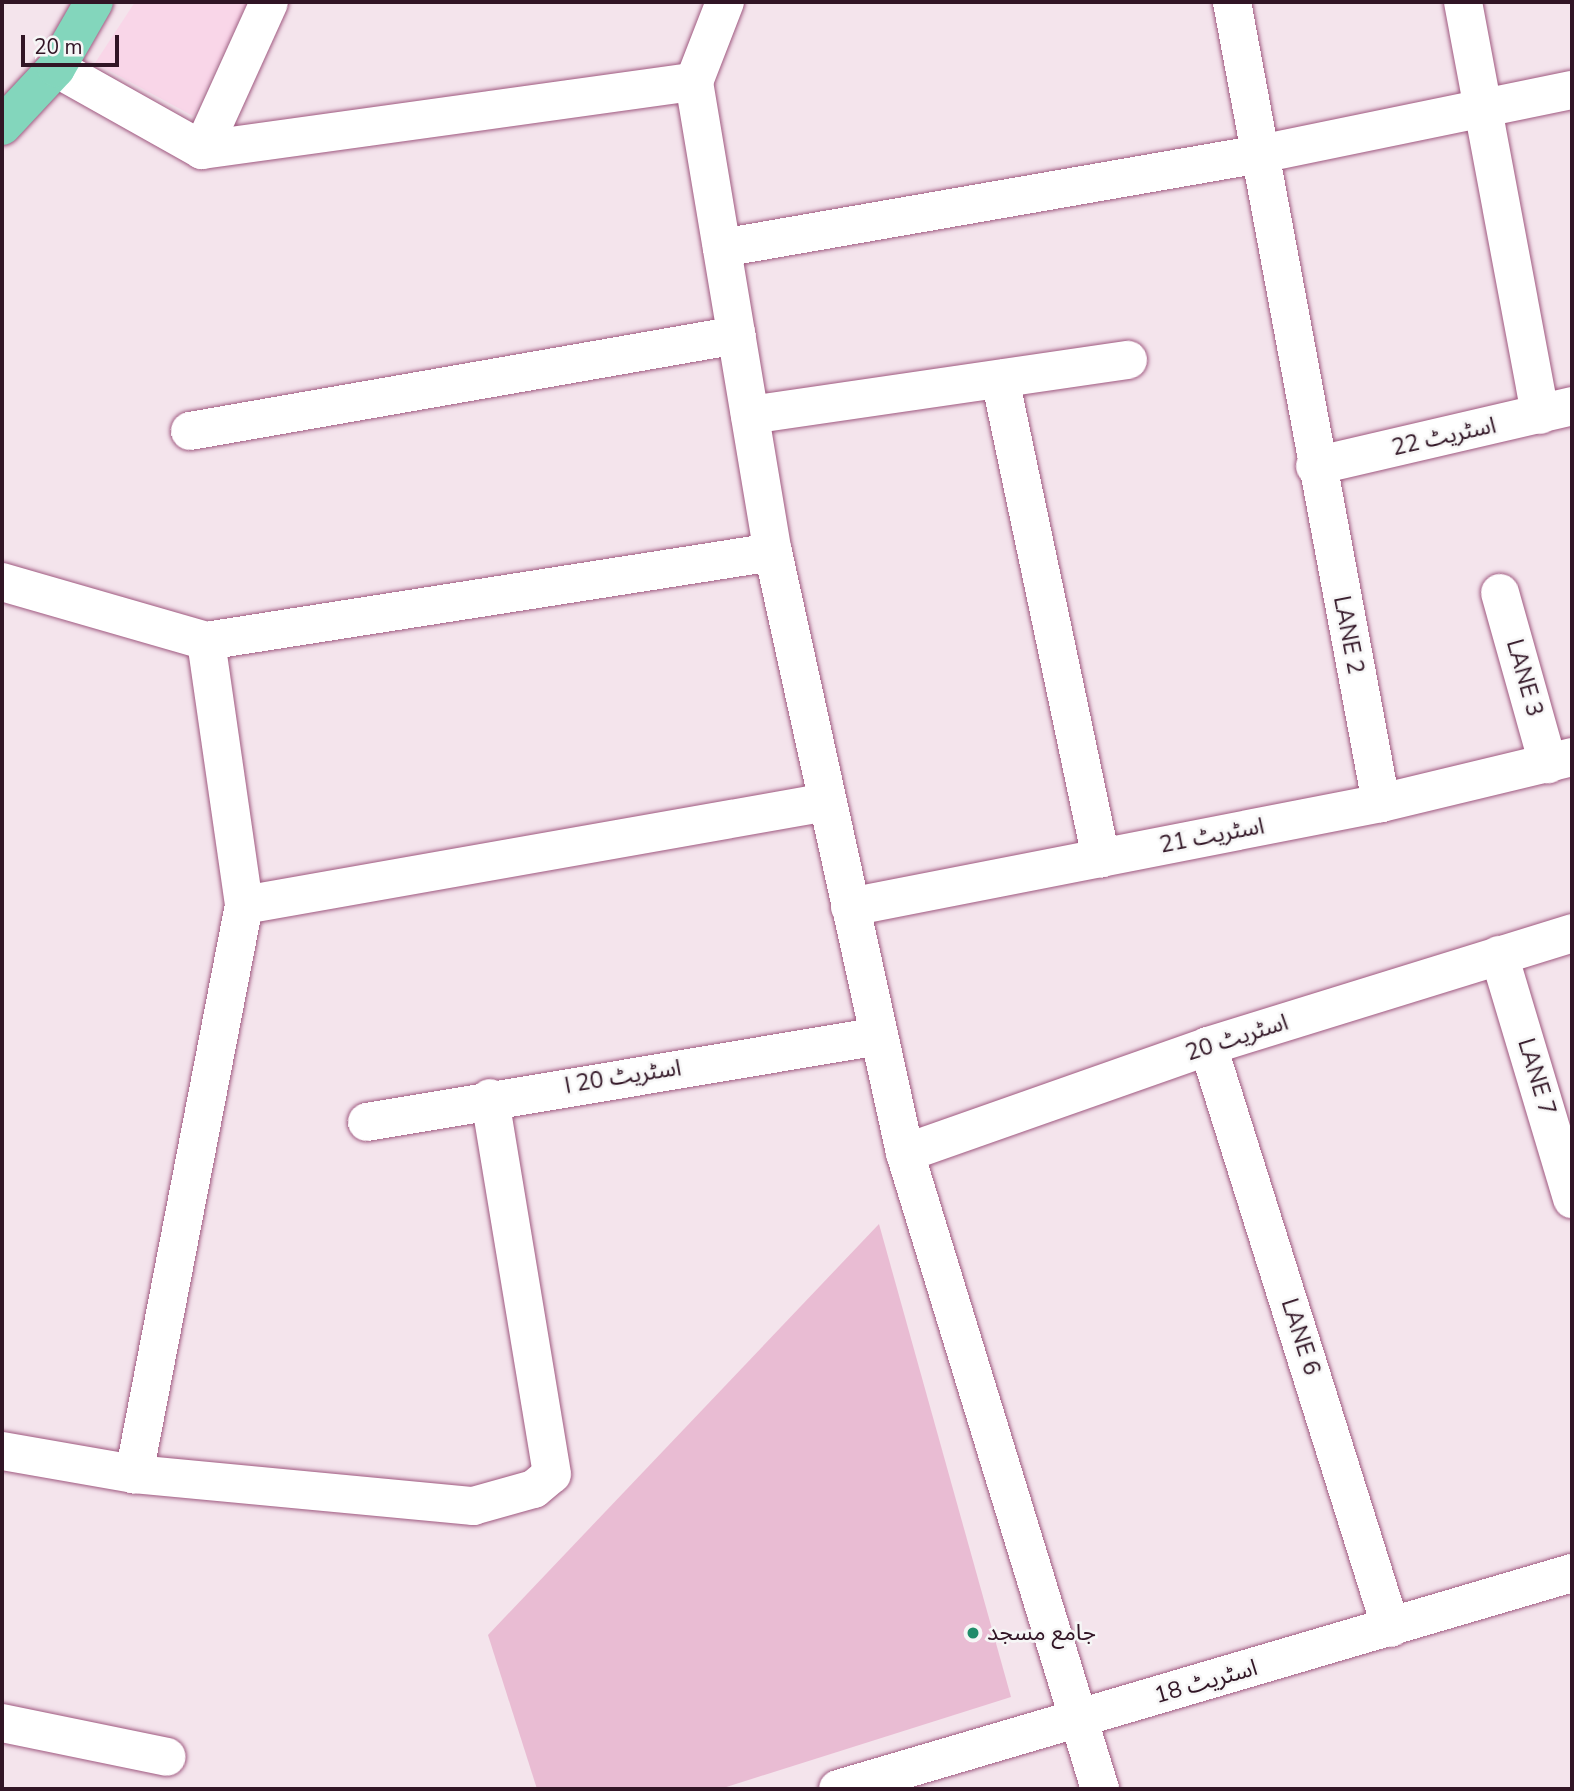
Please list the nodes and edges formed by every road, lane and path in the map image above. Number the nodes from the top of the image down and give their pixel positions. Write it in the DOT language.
graph roads {
  1 [pos="94,2"];
  2 [pos="270,2"];
  3 [pos="725,2"];
  4 [pos="1232,2"];
  5 [pos="1463,2"];
  6 [pos="55,68"];
  7 [pos="694,82"];
  8 [pos="1572,90"];
  9 [pos="1486,107"];
  10 [pos="2,125"];
  11 [pos="202,150"];
  12 [pos="1260,154"];
  13 [pos="722,248"];
  14 [pos="737,335"];
  15 [pos="1129,360"];
  16 [pos="1000,379"];
  17 [pos="1556,410"];
  18 [pos="750,415"];
  19 [pos="190,432"];
  20 [pos="1315,466"];
  21 [pos="773,552"];
  22 [pos="2,582"];
  23 [pos="1500,593"];
  24 [pos="206,641"];
  25 [pos="1560,760"];
  26 [pos="827,802"];
  27 [pos="1381,803"];
  28 [pos="1101,858"];
  29 [pos="244,905"];
  30 [pos="850,907"];
  31 [pos="1572,933"];
  32 [pos="1499,954"];
  33 [pos="879,1036"];
  34 [pos="1208,1046"];
  35 [pos="490,1098"];
  36 [pos="367,1122"];
  37 [pos="905,1153"];
  38 [pos="1572,1199"];
  39 [pos="2,1451"];
  40 [pos="134,1474"];
  41 [pos="1572,1573"];
  42 [pos="1391,1628"];
  43 [pos="1079,1719"];
  44 [pos="2,1723"];
  45 [pos="167,1757"];
  46 [pos="838,1789"];
  47 [pos="1100,1789"];
  1 -- 6 [label="main road"];
  2 -- 11 [label="street"];
  3 -- 7 [label="street"];
  4 -- 12 [label="street, LANE 2"];
  5 -- 9 [label="street"];
  6 -- 10 [label="main road"];
  6 -- 11 [label="street"];
  7 -- 11 [label="street"];
  7 -- 13 [label="street"];
  8 -- 9 [label="street"];
  9 -- 12 [label="street"];
  9 -- 17 [label="street"];
  12 -- 13 [label="street"];
  12 -- 20 [label="street, LANE 2"];
  13 -- 14 [label="street"];
  14 -- 18 [label="street"];
  14 -- 19 [label="street"];
  15 -- 16 [label="street"];
  16 -- 18 [label="street"];
  16 -- 28 [label="street"];
  17 -- 20 [label="street, اسٹریٹ 22"];
  18 -- 21 [label="street"];
  20 -- 27 [label="street, LANE 2"];
  21 -- 24 [label="street"];
  21 -- 26 [label="street"];
  22 -- 24 [label="street"];
  23 -- 25 [label="street, LANE 3"];
  24 -- 29 [label="street"];
  25 -- 27 [label="street, اسٹریٹ 21"];
  26 -- 29 [label="street"];
  26 -- 30 [label="street"];
  27 -- 28 [label="street, اسٹریٹ 21"];
  28 -- 30 [label="street, اسٹریٹ 21"];
  29 -- 40 [label="street"];
  30 -- 33 [label="street"];
  31 -- 32 [label="street, اسٹریٹ 20"];
  32 -- 34 [label="street, اسٹریٹ 20"];
  32 -- 38 [label="street, LANE 7"];
  33 -- 35 [label="street, اسٹریٹ 20 ا"];
  33 -- 37 [label="street"];
  34 -- 37 [label="street, اسٹریٹ 20"];
  34 -- 42 [label="street, LANE 6"];
  35 -- 36 [label="street, اسٹریٹ 20 ا"];
  35 -- 40 [label="street"];
  37 -- 43 [label="street"];
  39 -- 40 [label="street"];
  41 -- 42 [label="street, اسٹریٹ 18"];
  42 -- 43 [label="street, اسٹریٹ 18"];
  43 -- 46 [label="street, اسٹریٹ 18"];
  43 -- 47 [label="street"];
  44 -- 45 [label="street"];
}
